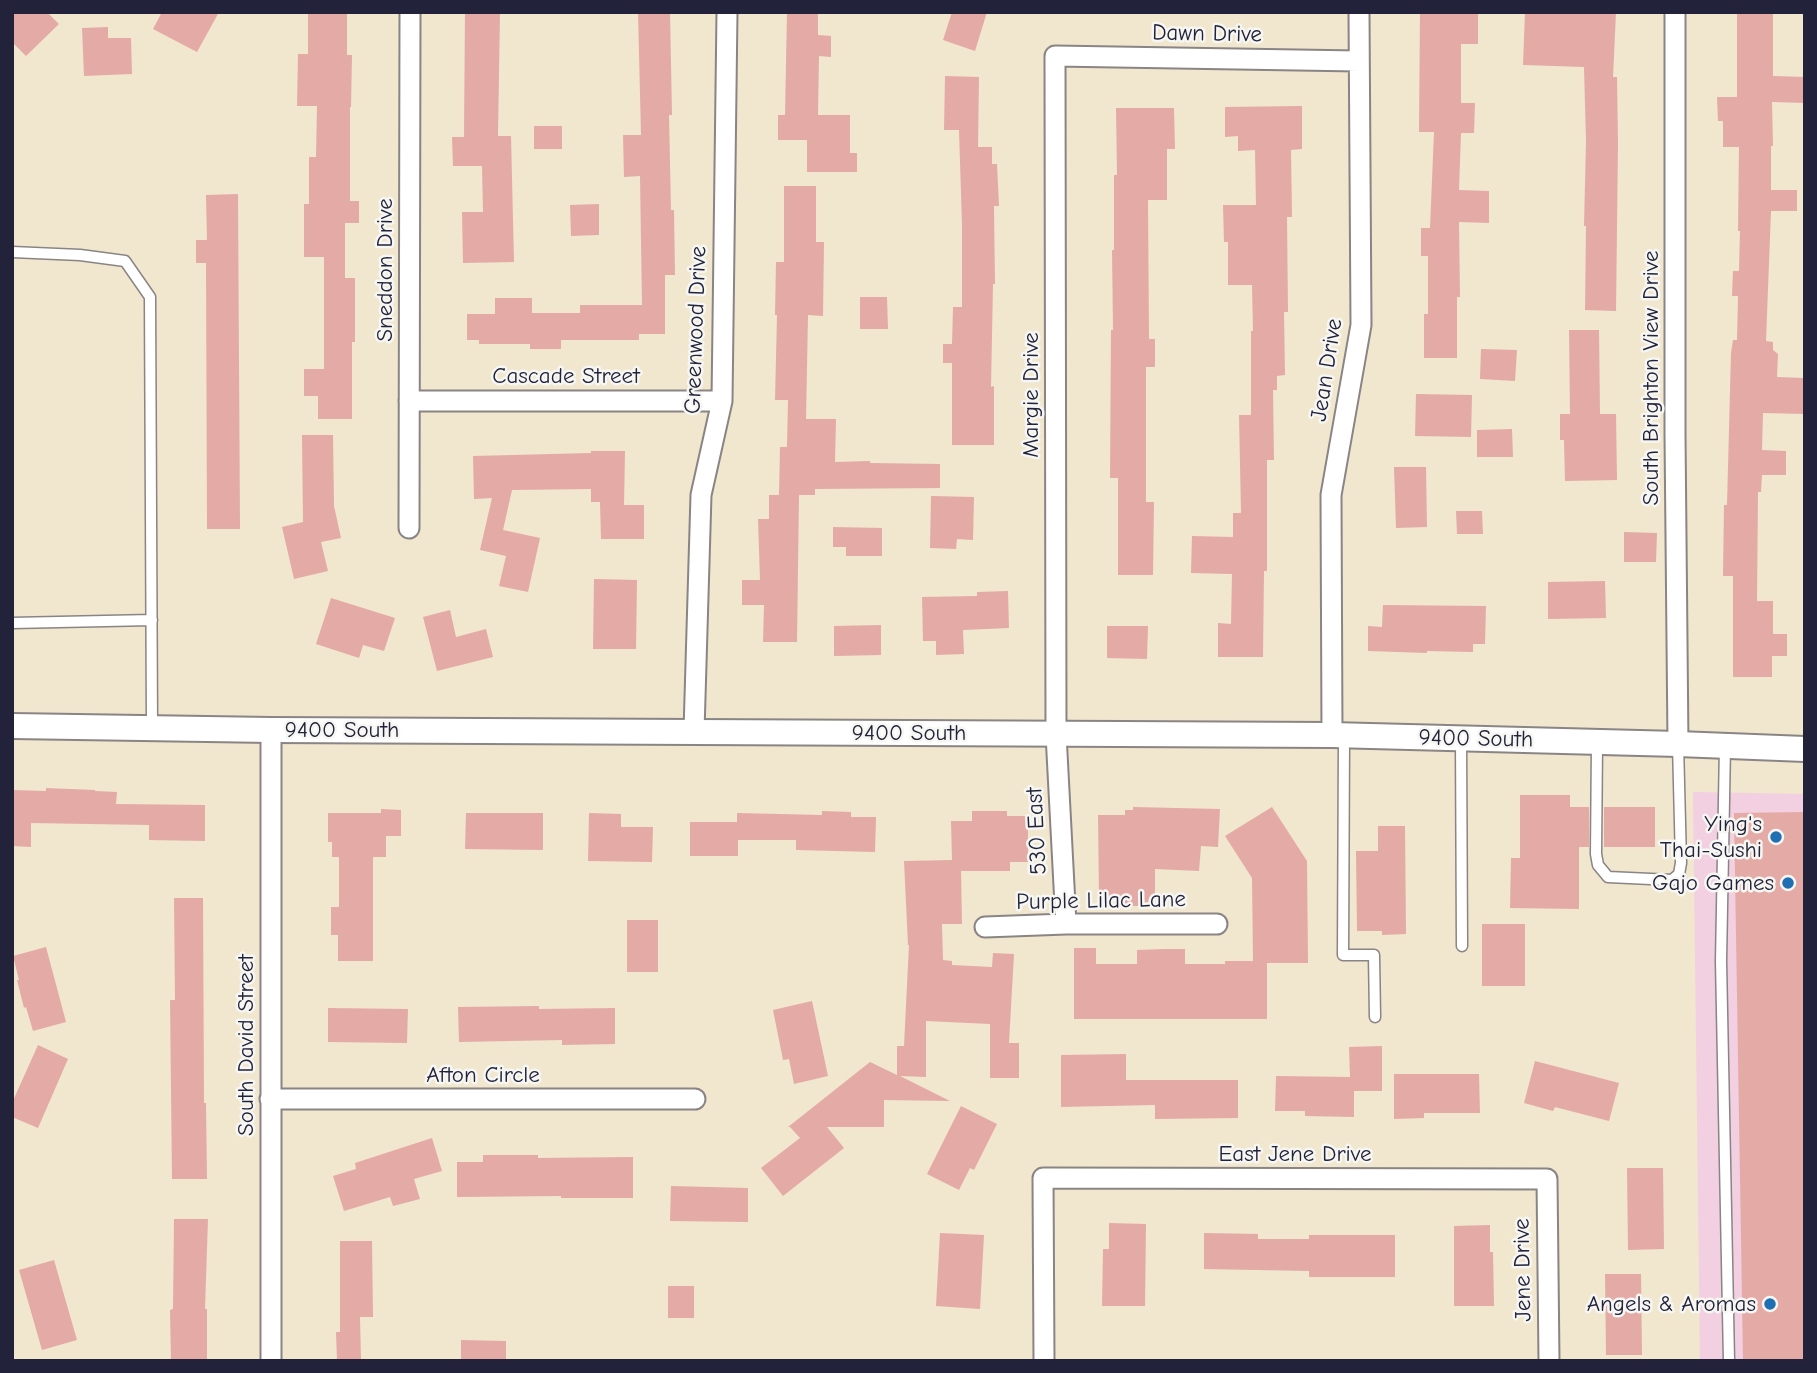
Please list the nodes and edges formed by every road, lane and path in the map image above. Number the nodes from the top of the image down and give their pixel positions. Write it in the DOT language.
graph roads {
  1 [pos="410,12"];
  2 [pos="727,12"];
  3 [pos="1359,12"];
  4 [pos="1675,12"];
  5 [pos="1055,56"];
  6 [pos="1358,61"];
  7 [pos="12,252"];
  8 [pos="410,401"];
  9 [pos="722,401"];
  10 [pos="409,528"];
  11 [pos="152,620"];
  12 [pos="12,624"];
  13 [pos="12,726"];
  14 [pos="152,728"];
  15 [pos="271,730"];
  16 [pos="694,732"];
  17 [pos="1056,734"];
  18 [pos="1338,735"];
  19 [pos="1461,738"];
  20 [pos="1597,742"];
  21 [pos="1678,744"];
  22 [pos="1725,746"];
  23 [pos="1805,749"];
  24 [pos="1066,924"];
  25 [pos="1217,924"];
  26 [pos="985,927"];
  27 [pos="1462,946"];
  28 [pos="1375,1017"];
  29 [pos="270,1099"];
  30 [pos="695,1100"];
  31 [pos="1547,1179"];
  32 [pos="271,1361"];
  33 [pos="1044,1361"];
  34 [pos="1549,1361"];
  35 [pos="1729,1361"];
  1 -- 8 [label="street, Sneddon Drive"];
  2 -- 9 [label="street, Greenwood Drive"];
  3 -- 6 [label="street, Jean Drive"];
  4 -- 21 [label="street, South Brighton View Drive"];
  5 -- 6 [label="street, Dawn Drive"];
  5 -- 17 [label="street, Margie Drive"];
  6 -- 18 [label="street, Jean Drive"];
  7 -- 11 [label="lane"];
  8 -- 9 [label="street, Cascade Street"];
  8 -- 10 [label="street, Sneddon Drive"];
  9 -- 16 [label="street, Greenwood Drive"];
  11 -- 12 [label="lane"];
  11 -- 14 [label="lane"];
  13 -- 14 [label="street, 9400 South"];
  14 -- 15 [label="street, 9400 South"];
  15 -- 16 [label="street, 9400 South"];
  15 -- 29 [label="street, South David Street"];
  16 -- 17 [label="street, 9400 South"];
  17 -- 18 [label="street, 9400 South"];
  17 -- 24 [label="street, 530 East"];
  18 -- 19 [label="street, 9400 South"];
  18 -- 28 [label="lane"];
  19 -- 20 [label="street, 9400 South"];
  19 -- 27 [label="lane"];
  20 -- 21 [label="street, 9400 South"];
  20 -- 21 [label="lane"];
  21 -- 22 [label="street, 9400 South"];
  22 -- 23 [label="street, 9400 South"];
  22 -- 35 [label="lane"];
  24 -- 25 [label="street, Purple Lilac Lane"];
  24 -- 26 [label="street, Purple Lilac Lane"];
  29 -- 30 [label="street, Afton Circle"];
  29 -- 32 [label="street, South David Street"];
  31 -- 33 [label="street, East Jene Drive"];
  31 -- 34 [label="street, Jene Drive"];
}
